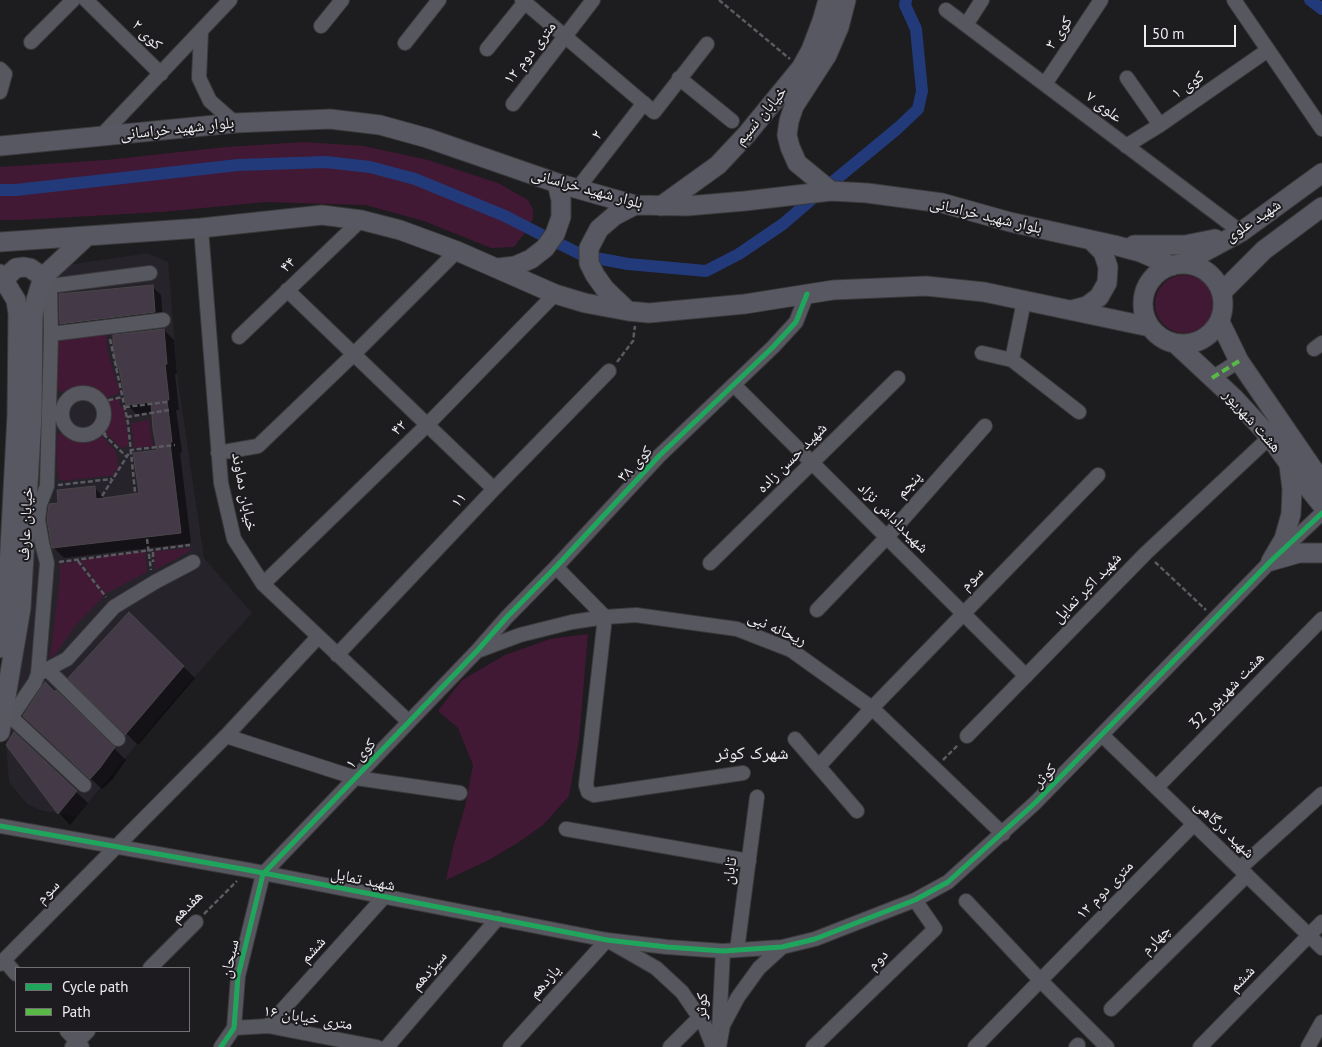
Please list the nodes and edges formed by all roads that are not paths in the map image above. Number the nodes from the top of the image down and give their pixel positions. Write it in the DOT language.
graph roads {
  1 [pos="73,0"];
  2 [pos="86,0"];
  3 [pos="230,0"];
  4 [pos="342,0"];
  5 [pos="439,0"];
  6 [pos="594,0"];
  7 [pos="828,0"];
  8 [pos="846,0"];
  9 [pos="982,0"];
  10 [pos="1101,0"];
  11 [pos="1234,0"];
  12 [pos="523,1"];
  13 [pos="946,10"];
  14 [pos="966,25"];
  15 [pos="321,26"];
  16 [pos="201,32"];
  17 [pos="565,36"];
  18 [pos="31,42"];
  19 [pos="405,42"];
  20 [pos="707,44"];
  21 [pos="487,49"];
  22 [pos="1268,50"];
  23 [pos="0,68"];
  24 [pos="161,74"];
  25 [pos="679,78"];
  26 [pos="1127,78"];
  27 [pos="1045,84"];
  28 [pos="0,92"];
  29 [pos="644,103"];
  30 [pos="513,104"];
  31 [pos="732,121"];
  32 [pos="236,122"];
  33 [pos="1160,125"];
  34 [pos="1322,129"];
  35 [pos="100,136"];
  36 [pos="0,146"];
  37 [pos="1126,146"];
  38 [pos="1322,173"];
  39 [pos="557,183"];
  40 [pos="578,188"];
  41 [pos="831,191"];
  42 [pos="635,205"];
  43 [pos="661,206"];
  44 [pos="1322,206"];
  45 [pos="361,220"];
  46 [pos="201,228"];
  47 [pos="1241,232"];
  48 [pos="86,237"];
  49 [pos="1092,241"];
  50 [pos="0,242"];
  51 [pos="1114,245"];
  52 [pos="457,251"];
  53 [pos="1177,265"];
  54 [pos="498,268"];
  55 [pos="150,273"];
  56 [pos="2,276"];
  57 [pos="43,277"];
  58 [pos="288,290"];
  59 [pos="1222,292"];
  60 [pos="555,294"];
  61 [pos="807,294"];
  62 [pos="1024,301"];
  63 [pos="1072,310"];
  64 [pos="632,311"];
  65 [pos="26,314"];
  66 [pos="162,320"];
  67 [pos="1220,322"];
  68 [pos="1150,327"];
  69 [pos="51,334"];
  70 [pos="239,337"];
  71 [pos="1176,344"];
  72 [pos="982,353"];
  73 [pos="354,354"];
  74 [pos="1012,360"];
  75 [pos="1240,361"];
  76 [pos="609,371"];
  77 [pos="898,378"];
  78 [pos="1212,378"];
  79 [pos="734,385"];
  80 [pos="1079,412"];
  81 [pos="48,414"];
  82 [pos="427,425"];
  83 [pos="985,426"];
  84 [pos="1270,437"];
  85 [pos="218,452"];
  86 [pos="812,462"];
  87 [pos="1289,464"];
  88 [pos="1098,475"];
  89 [pos="1322,482"];
  90 [pos="494,489"];
  91 [pos="1322,505"];
  92 [pos="1322,513"];
  93 [pos="887,537"];
  94 [pos="1322,553"];
  95 [pos="1272,561"];
  96 [pos="193,562"];
  97 [pos="710,563"];
  98 [pos="556,567"];
  99 [pos="263,584"];
  100 [pos="9,606"];
  101 [pos="817,610"];
  102 [pos="964,612"];
  103 [pos="605,617"];
  104 [pos="1322,619"];
  105 [pos="318,637"];
  106 [pos="0,648"];
  107 [pos="477,651"];
  108 [pos="337,655"];
  109 [pos="43,672"];
  110 [pos="1026,676"];
  111 [pos="872,708"];
  112 [pos="409,722"];
  113 [pos="0,732"];
  114 [pos="1102,735"];
  115 [pos="226,736"];
  116 [pos="967,736"];
  117 [pos="118,739"];
  118 [pos="795,739"];
  119 [pos="818,766"];
  120 [pos="742,773"];
  121 [pos="356,778"];
  122 [pos="84,785"];
  123 [pos="1157,787"];
  124 [pos="460,793"];
  125 [pos="1322,794"];
  126 [pos="757,797"];
  127 [pos="857,811"];
  128 [pos="1194,824"];
  129 [pos="0,826"];
  130 [pos="566,829"];
  131 [pos="1003,834"];
  132 [pos="117,848"];
  133 [pos="749,861"];
  134 [pos="1244,872"];
  135 [pos="263,874"];
  136 [pos="384,897"];
  137 [pos="915,900"];
  138 [pos="966,902"];
  139 [pos="498,918"];
  140 [pos="196,922"];
  141 [pos="1322,922"];
  142 [pos="1309,935"];
  143 [pos="607,940"];
  144 [pos="782,946"];
  145 [pos="1322,948"];
  146 [pos="737,950"];
  147 [pos="723,951"];
  148 [pos="2,962"];
  149 [pos="151,967"];
  150 [pos="15,973"];
  151 [pos="1041,981"];
  152 [pos="1111,1010"];
  153 [pos="700,1017"];
  154 [pos="1322,1022"];
  155 [pos="268,1026"];
  156 [pos="234,1028"];
  157 [pos="68,1032"];
  158 [pos="87,1032"];
  159 [pos="77,1045"];
  160 [pos="819,1045"];
  161 [pos="221,1047"];
  162 [pos="376,1047"];
  163 [pos="387,1047"];
  164 [pos="510,1047"];
  165 [pos="670,1047"];
  166 [pos="713,1047"];
  167 [pos="718,1047"];
  168 [pos="975,1047"];
  169 [pos="1107,1047"];
  170 [pos="1200,1047"];
  171 [pos="1308,1047"];
  1 -- 18 [label="street"];
  2 -- 24 [label="street, کوی ۲"];
  3 -- 16 [label="street"];
  4 -- 15 [label="street"];
  5 -- 19 [label="street"];
  6 -- 17 [label="street, ۱۲ متری دوم"];
  7 -- 43 [label="main road, خیابان نسیم"];
  8 -- 41 [label="main road, خیابان نسیم"];
  9 -- 14 [label="street"];
  10 -- 27 [label="street, کوی ۳"];
  11 -- 22 [label="street"];
  12 -- 17 [label="street"];
  12 -- 21 [label="street"];
  13 -- 14 [label="street, علوی ۷"];
  14 -- 27 [label="street, علوی ۷"];
  16 -- 24 [label="street"];
  16 -- 32 [label="street"];
  17 -- 29 [label="street"];
  17 -- 30 [label="street, ۱۲ متری دوم"];
  20 -- 25 [label="street"];
  22 -- 33 [label="street, کوی ۱"];
  22 -- 34 [label="street"];
  23 -- 28 [label="street"];
  24 -- 35 [label="street"];
  25 -- 29 [label="street"];
  25 -- 31 [label="street"];
  26 -- 33 [label="street"];
  27 -- 37 [label="street, علوی ۷"];
  29 -- 40 [label="street, ۲"];
  32 -- 35 [label="main road, بلوار شهید خراسانی"];
  32 -- 39 [label="main road, بلوار شهید خراسانی"];
  33 -- 37 [label="street, کوی ۱"];
  35 -- 36 [label="main road, بلوار شهید خراسانی"];
  37 -- 47 [label="street, علوی ۷"];
  38 -- 47 [label="main road, شهید علوی"];
  39 -- 40 [label="main road, بلوار شهید خراسانی"];
  39 -- 54 [label="main road"];
  40 -- 42 [label="main road, بلوار شهید خراسانی"];
  41 -- 43 [label="main road, بلوار شهید خراسانی"];
  41 -- 49 [label="main road, بلوار شهید خراسانی"];
  42 -- 43 [label="main road, بلوار شهید خراسانی"];
  42 -- 64 [label="main road"];
  44 -- 59 [label="main road, شهید علوی"];
  45 -- 46 [label="main road"];
  45 -- 52 [label="main road"];
  45 -- 58 [label="street, ۴۴"];
  46 -- 48 [label="main road"];
  46 -- 85 [label="street, خیابان دماوند"];
  47 -- 51 [label="main road"];
  47 -- 53 [label="main road, شهید علوی"];
  48 -- 50 [label="main road"];
  48 -- 57 [label="main road"];
  49 -- 51 [label="main road, بلوار شهید خراسانی"];
  49 -- 63 [label="main road"];
  51 -- 53 [label="main road, بلوار شهید خراسانی"];
  52 -- 54 [label="main road"];
  52 -- 73 [label="street"];
  53 -- 59 [label="main road"];
  53 -- 68 [label="main road"];
  54 -- 60 [label="main road"];
  55 -- 69 [label="street"];
  56 -- 57 [label="main road"];
  56 -- 65 [label="main road"];
  57 -- 65 [label="main road"];
  58 -- 70 [label="street, ۴۴"];
  58 -- 73 [label="street"];
  59 -- 67 [label="main road"];
  60 -- 64 [label="main road"];
  60 -- 82 [label="street, ۴۲"];
  61 -- 62 [label="main road"];
  61 -- 64 [label="main road"];
  61 -- 79 [label="street, کوی ۳۸"];
  62 -- 63 [label="main road"];
  62 -- 74 [label="street"];
  63 -- 68 [label="main road"];
  65 -- 81 [label="main road, خیابان عارف"];
  65 -- 100 [label="main road, خیابان عارف"];
  66 -- 69 [label="street"];
  67 -- 71 [label="main road"];
  67 -- 75 [label="main road, هشت شهریور"];
  68 -- 71 [label="main road"];
  69 -- 81 [label="street"];
  71 -- 78 [label="main road, هشت شهریور"];
  72 -- 74 [label="street"];
  73 -- 82 [label="street"];
  73 -- 85 [label="street"];
  74 -- 80 [label="street"];
  75 -- 78 [label="street"];
  75 -- 89 [label="main road, هشت شهریور"];
  76 -- 90 [label="street, ۱۱"];
  77 -- 86 [label="street, شهید حسن زاده"];
  78 -- 84 [label="main road, هشت شهریور"];
  79 -- 86 [label="street, شهیدداداش نژاد"];
  79 -- 98 [label="street, کوی ۳۸"];
  81 -- 81 [label="street"];
  81 -- 100 [label="main road, خیابان عارف"];
  81 -- 109 [label="street"];
  82 -- 90 [label="street"];
  82 -- 99 [label="street, ۴۲"];
  83 -- 93 [label="street, پنجم"];
  84 -- 87 [label="main road, هشت شهریور"];
  84 -- 110 [label="street, شهید اکبر تمایل"];
  85 -- 99 [label="street, خیابان دماوند"];
  86 -- 93 [label="street, شهیدداداش نژاد"];
  86 -- 97 [label="street, شهید حسن زاده"];
  87 -- 91 [label="main road, هشت شهریور"];
  87 -- 95 [label="main road"];
  88 -- 102 [label="street, سوم"];
  90 -- 108 [label="street, ۱۱"];
  92 -- 95 [label="street, کوثر"];
  93 -- 101 [label="street, پنجم"];
  93 -- 102 [label="street, شهیدداداش نژاد"];
  94 -- 95 [label="main road"];
  95 -- 114 [label="street, کوثر"];
  96 -- 109 [label="street"];
  98 -- 103 [label="street"];
  98 -- 107 [label="street, کوی ۳۸"];
  99 -- 105 [label="street, خیابان دماوند"];
  100 -- 106 [label="main road, خیابان عارف"];
  100 -- 113 [label="main road, خیابان عارف"];
  102 -- 110 [label="street, شهیدداداش نژاد"];
  102 -- 111 [label="street, سوم"];
  103 -- 107 [label="street, ریحانه نبی"];
  103 -- 111 [label="street, ریحانه نبی"];
  103 -- 120 [label="street"];
  104 -- 123 [label="street, هشت شهریور 32"];
  105 -- 108 [label="street, خیابان دماوند"];
  105 -- 115 [label="street, سوم"];
  107 -- 112 [label="street, کوی ۱"];
  108 -- 112 [label="street, خیابان دماوند"];
  109 -- 117 [label="street"];
  109 -- 122 [label="street"];
  110 -- 116 [label="street, شهید اکبر تمایل"];
  111 -- 119 [label="street, سوم"];
  111 -- 131 [label="street, ریحانه نبی"];
  112 -- 121 [label="street, کوی ۱"];
  114 -- 123 [label="street, شهید درگاهی"];
  114 -- 131 [label="street, کوثر"];
  115 -- 121 [label="street"];
  115 -- 132 [label="street, سوم"];
  118 -- 119 [label="street"];
  119 -- 127 [label="street"];
  121 -- 124 [label="street"];
  121 -- 135 [label="street, کوی ۱"];
  123 -- 128 [label="street, شهید درگاهی"];
  125 -- 134 [label="street, چهارم"];
  126 -- 133 [label="street, تابان"];
  128 -- 134 [label="street, شهید درگاهی"];
  128 -- 151 [label="street, ۱۲ متری دوم"];
  129 -- 132 [label="street, شهید تمایل"];
  130 -- 133 [label="street"];
  131 -- 137 [label="street, کوثر"];
  132 -- 135 [label="street, شهید تمایل"];
  132 -- 148 [label="street, سوم"];
  133 -- 146 [label="street, تابان"];
  134 -- 142 [label="street, شهید درگاهی"];
  134 -- 152 [label="street, چهارم"];
  135 -- 136 [label="street, شهید تمایل"];
  135 -- 156 [label="street, سبحان"];
  136 -- 139 [label="street, شهید تمایل"];
  136 -- 155 [label="street, ششم"];
  137 -- 144 [label="street, کوثر"];
  137 -- 160 [label="street, دوم"];
  138 -- 151 [label="street"];
  139 -- 143 [label="street, شهید تمایل"];
  139 -- 163 [label="street, سیزدهم"];
  140 -- 149 [label="street, هفدهم"];
  141 -- 142 [label="street, ششم"];
  142 -- 145 [label="street, شهید درگاهی"];
  142 -- 170 [label="street, ششم"];
  143 -- 147 [label="street, شهید تمایل"];
  143 -- 153 [label="street"];
  143 -- 164 [label="street, یازدهم"];
  144 -- 146 [label="street, کوثر"];
  144 -- 167 [label="street"];
  146 -- 147 [label="street, کوثر"];
  147 -- 167 [label="street, کوثر"];
  148 -- 150 [label="street"];
  151 -- 168 [label="street"];
  151 -- 169 [label="street"];
  153 -- 165 [label="street"];
  153 -- 166 [label="street"];
  154 -- 171 [label="street"];
  155 -- 156 [label="street, ۱۶ متری خیابان"];
  155 -- 162 [label="street, ۱۶ متری خیابان"];
  156 -- 161 [label="street, سبحان"];
  157 -- 159 [label="street"];
  158 -- 159 [label="street"];
}
